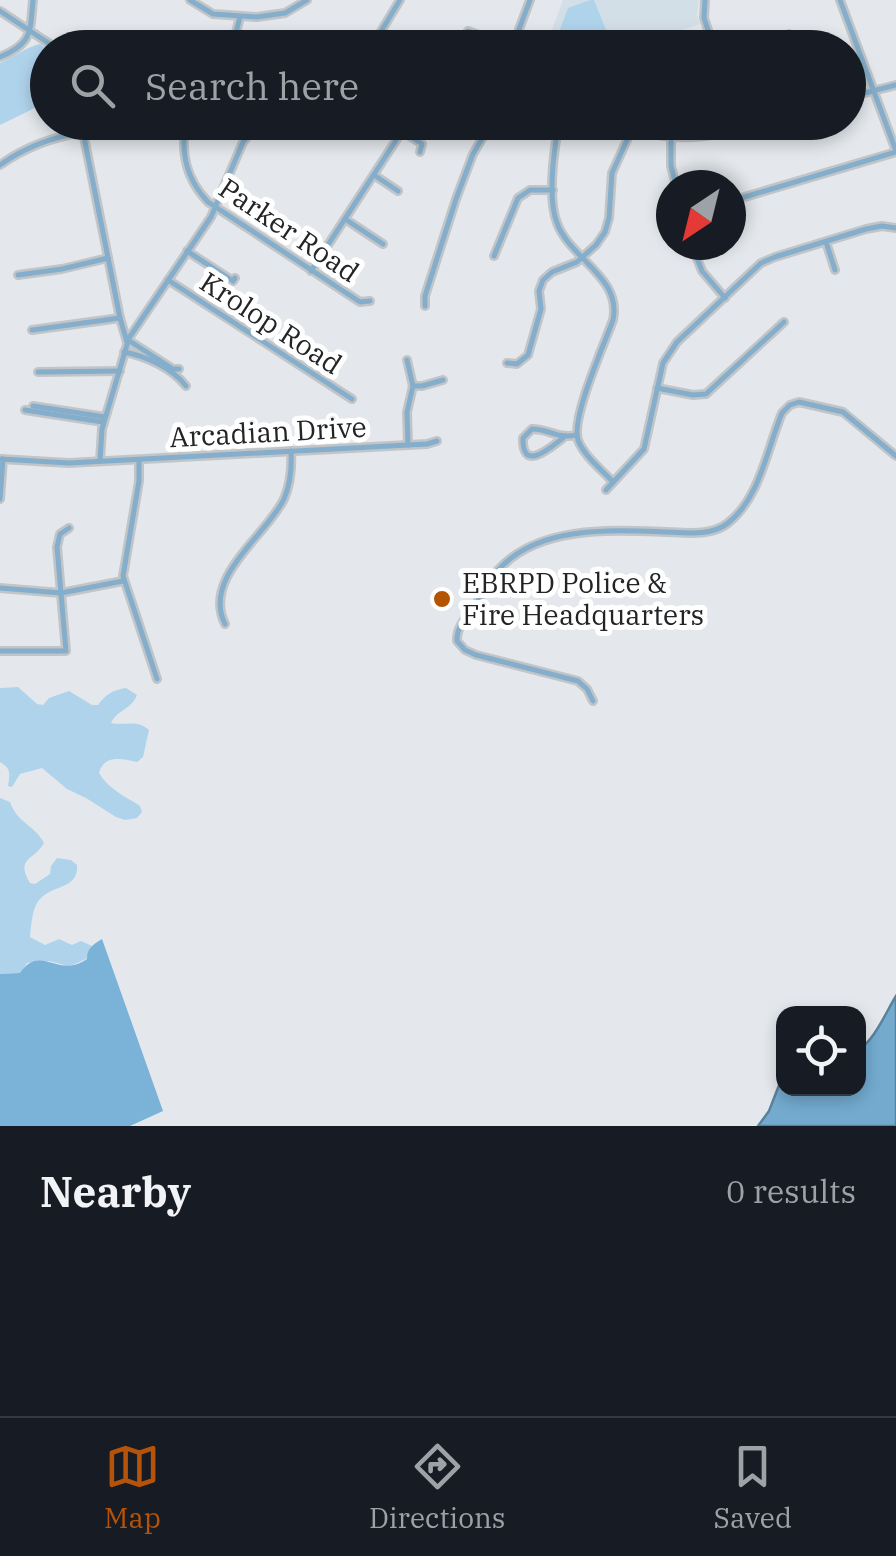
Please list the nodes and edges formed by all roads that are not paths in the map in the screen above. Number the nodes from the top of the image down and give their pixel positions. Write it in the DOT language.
graph roads {
  1 [pos="33,0"];
  2 [pos="190,0"];
  3 [pos="307,0"];
  4 [pos="400,0"];
  5 [pos="530,0"];
  6 [pos="705,0"];
  7 [pos="840,0"];
  8 [pos="0,11"];
  9 [pos="240,15"];
  10 [pos="30,30"];
  11 [pos="236,30"];
  12 [pos="382,30"];
  13 [pos="519,30"];
  14 [pos="708,30"];
  15 [pos="851,30"];
  16 [pos="0,56"];
  17 [pos="866,70"];
  18 [pos="896,85"];
  19 [pos="874,92"];
  20 [pos="866,93"];
  21 [pos="48,140"];
  22 [pos="85,140"];
  23 [pos="184,140"];
  24 [pos="245,140"];
  25 [pos="396,140"];
  26 [pos="416,140"];
  27 [pos="481,140"];
  28 [pos="556,140"];
  29 [pos="627,140"];
  30 [pos="671,140"];
  31 [pos="896,151"];
  32 [pos="420,152"];
  33 [pos="0,165"];
  34 [pos="672,170"];
  35 [pos="374,176"];
  36 [pos="553,190"];
  37 [pos="398,191"];
  38 [pos="746,196"];
  39 [pos="216,208"];
  40 [pos="345,219"];
  41 [pos="896,228"];
  42 [pos="826,242"];
  43 [pos="383,244"];
  44 [pos="187,251"];
  45 [pos="494,256"];
  46 [pos="108,258"];
  47 [pos="582,258"];
  48 [pos="698,260"];
  49 [pos="312,270"];
  50 [pos="834,270"];
  51 [pos="18,275"];
  52 [pos="235,278"];
  53 [pos="168,280"];
  54 [pos="725,298"];
  55 [pos="370,301"];
  56 [pos="424,306"];
  57 [pos="120,318"];
  58 [pos="784,322"];
  59 [pos="32,330"];
  60 [pos="127,341"];
  61 [pos="124,352"];
  62 [pos="407,360"];
  63 [pos="506,364"];
  64 [pos="178,369"];
  65 [pos="120,371"];
  66 [pos="38,372"];
  67 [pos="444,380"];
  68 [pos="186,386"];
  69 [pos="414,386"];
  70 [pos="657,388"];
  71 [pos="352,399"];
  72 [pos="33,406"];
  73 [pos="24,410"];
  74 [pos="104,420"];
  75 [pos="577,435"];
  76 [pos="563,438"];
  77 [pos="437,441"];
  78 [pos="408,445"];
  79 [pos="290,451"];
  80 [pos="896,456"];
  81 [pos="2,459"];
  82 [pos="139,460"];
  83 [pos="100,461"];
  84 [pos="614,482"];
  85 [pos="606,490"];
  86 [pos="0,499"];
  87 [pos="69,528"];
  88 [pos="123,581"];
  89 [pos="0,588"];
  90 [pos="61,593"];
  91 [pos="226,624"];
  92 [pos="0,651"];
  93 [pos="157,679"];
  94 [pos="593,701"];
  1 -- 10 [label="street"];
  2 -- 9 [label="street"];
  3 -- 9 [label="street"];
  4 -- 12 [label="street"];
  5 -- 13 [label="street"];
  6 -- 14 [label="street"];
  7 -- 15 [label="street"];
  8 -- 10 [label="street"];
  9 -- 11 [label="street"];
  10 -- 16 [label="street"];
  17 -- 19 [label="street"];
  18 -- 19 [label="street"];
  19 -- 20 [label="street"];
  19 -- 31 [label="street"];
  21 -- 33 [label="street"];
  22 -- 46 [label="street"];
  23 -- 39 [label="street, Parker Road"];
  24 -- 39 [label="street"];
  25 -- 35 [label="street"];
  26 -- 32 [label="street"];
  27 -- 56 [label="street"];
  28 -- 36 [label="street"];
  29 -- 47 [label="street"];
  30 -- 34 [label="street"];
  31 -- 38 [label="street"];
  35 -- 37 [label="street"];
  35 -- 40 [label="street"];
  36 -- 45 [label="street"];
  36 -- 47 [label="street"];
  39 -- 44 [label="street"];
  39 -- 49 [label="street, Parker Road"];
  40 -- 43 [label="street"];
  40 -- 49 [label="street"];
  41 -- 42 [label="street"];
  42 -- 50 [label="street"];
  42 -- 54 [label="street"];
  44 -- 52 [label="street"];
  44 -- 53 [label="street"];
  46 -- 51 [label="street"];
  46 -- 57 [label="street"];
  47 -- 63 [label="street"];
  47 -- 75 [label="street"];
  48 -- 54 [label="street"];
  49 -- 55 [label="street, Parker Road"];
  53 -- 60 [label="street"];
  53 -- 71 [label="street, Krolop Road"];
  54 -- 70 [label="street"];
  57 -- 59 [label="street"];
  57 -- 60 [label="street"];
  58 -- 70 [label="street"];
  60 -- 61 [label="street"];
  60 -- 64 [label="street"];
  61 -- 65 [label="street"];
  61 -- 68 [label="street"];
  62 -- 69 [label="street"];
  65 -- 66 [label="street"];
  65 -- 74 [label="street"];
  67 -- 69 [label="street"];
  69 -- 78 [label="street"];
  70 -- 84 [label="street"];
  72 -- 74 [label="street"];
  73 -- 74 [label="street"];
  74 -- 83 [label="street"];
  75 -- 76 [label="street"];
  75 -- 84 [label="street"];
  76 -- 76 [label="street"];
  77 -- 78 [label="street, Arcadian Drive"];
  78 -- 79 [label="street, Arcadian Drive"];
  79 -- 82 [label="street, Arcadian Drive"];
  79 -- 91 [label="street"];
  80 -- 94 [label="street"];
  81 -- 83 [label="street, Arcadian Drive"];
  81 -- 86 [label="street"];
  82 -- 83 [label="street, Arcadian Drive"];
  82 -- 88 [label="street"];
  84 -- 85 [label="street"];
  87 -- 90 [label="street"];
  88 -- 90 [label="street"];
  88 -- 93 [label="street"];
  89 -- 90 [label="street"];
  90 -- 92 [label="street"];
}
